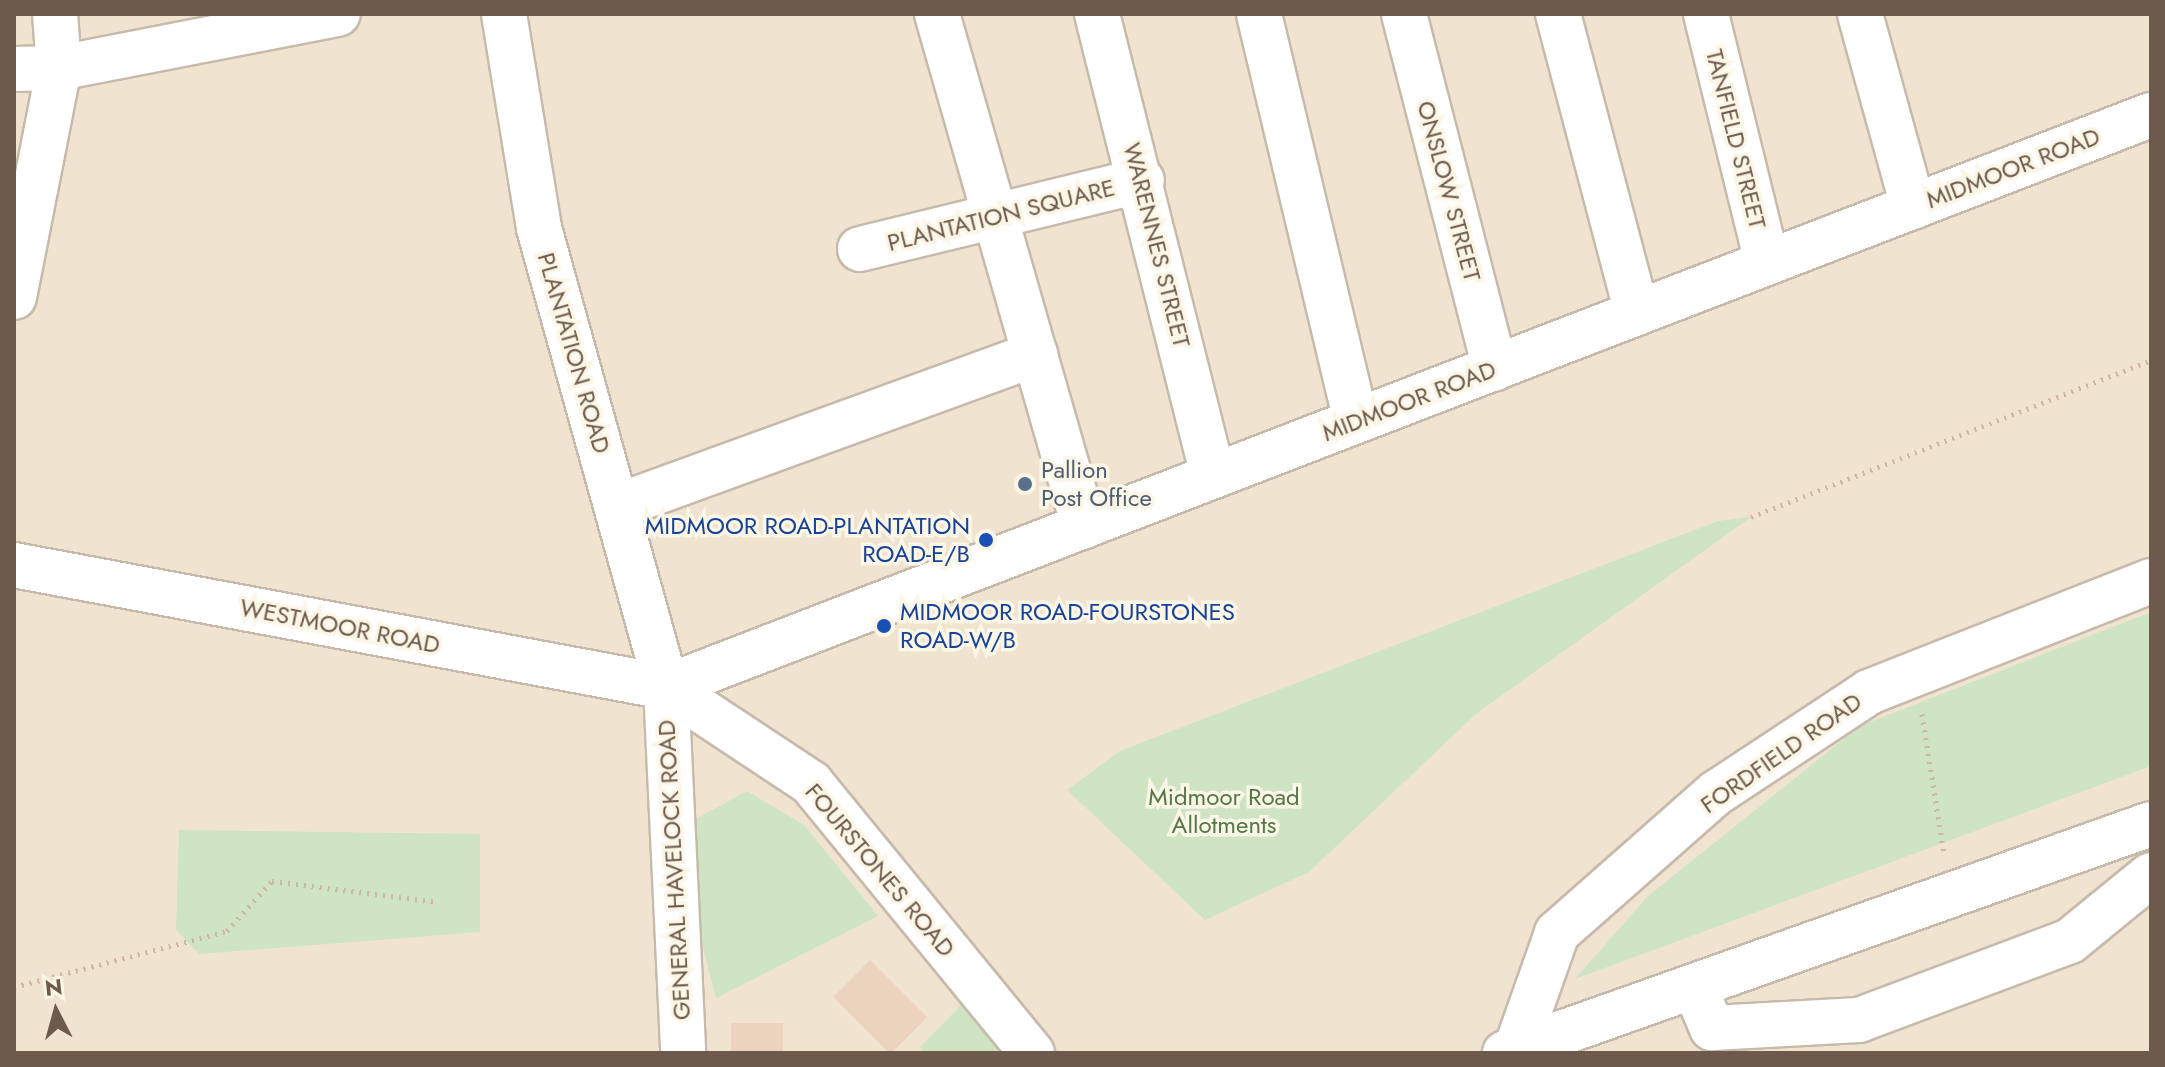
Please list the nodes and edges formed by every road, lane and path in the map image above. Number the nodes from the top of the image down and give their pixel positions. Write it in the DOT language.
graph roads {
  1 [pos="55,14"];
  2 [pos="338,14"];
  3 [pos="504,14"];
  4 [pos="937,14"];
  5 [pos="1097,14"];
  6 [pos="1259,14"];
  7 [pos="1404,14"];
  8 [pos="1558,14"];
  9 [pos="1706,14"];
  10 [pos="1860,14"];
  11 [pos="59,68"];
  12 [pos="14,69"];
  13 [pos="2151,115"];
  14 [pos="1142,180"];
  15 [pos="1913,207"];
  16 [pos="995,216"];
  17 [pos="860,249"];
  18 [pos="1767,263"];
  19 [pos="14,297"];
  20 [pos="1637,313"];
  21 [pos="1035,354"];
  22 [pos="2151,360"];
  23 [pos="1495,368"];
  24 [pos="1356,421"];
  25 [pos="1213,476"];
  26 [pos="618,506"];
  27 [pos="1751,517"];
  28 [pos="1084,526"];
  29 [pos="14,565"];
  30 [pos="2151,581"];
  31 [pos="1916,673"];
  32 [pos="666,687"];
  33 [pos="2151,824"];
  34 [pos="2151,875"];
  35 [pos="1950,895"];
  36 [pos="438,902"];
  37 [pos="1694,986"];
  38 [pos="14,987"];
  39 [pos="1510,1051"];
  40 [pos="683,1053"];
  41 [pos="1032,1053"];
  1 -- 11 [label="street"];
  2 -- 11 [label="street"];
  3 -- 26 [label="street, PLANTATION ROAD"];
  4 -- 16 [label="street"];
  5 -- 14 [label="street, WARENNES STREET"];
  6 -- 24 [label="street"];
  7 -- 23 [label="street, ONSLOW STREET"];
  8 -- 20 [label="street"];
  9 -- 18 [label="street, TANFIELD STREET"];
  10 -- 15 [label="street"];
  11 -- 12 [label="street"];
  11 -- 19 [label="street"];
  13 -- 15 [label="street, MIDMOOR ROAD"];
  14 -- 16 [label="street, PLANTATION SQUARE"];
  14 -- 25 [label="street, WARENNES STREET"];
  15 -- 18 [label="street, MIDMOOR ROAD"];
  16 -- 17 [label="street, PLANTATION SQUARE"];
  16 -- 21 [label="street"];
  18 -- 20 [label="street, MIDMOOR ROAD"];
  20 -- 23 [label="street, MIDMOOR ROAD"];
  21 -- 26 [label="street"];
  21 -- 28 [label="street"];
  22 -- 27 [label="path"];
  23 -- 24 [label="street, MIDMOOR ROAD"];
  24 -- 25 [label="street, MIDMOOR ROAD"];
  25 -- 28 [label="street, MIDMOOR ROAD"];
  26 -- 32 [label="street, PLANTATION ROAD"];
  28 -- 32 [label="street, MIDMOOR ROAD"];
  29 -- 32 [label="street, WESTMOOR ROAD"];
  30 -- 31 [label="street, FORDFIELD ROAD"];
  31 -- 35 [label="path"];
  31 -- 39 [label="street, FORDFIELD ROAD"];
  32 -- 40 [label="street, GENERAL HAVELOCK ROAD"];
  32 -- 41 [label="street, FOURSTONES ROAD"];
  33 -- 35 [label="street, FORDFIELD ROAD"];
  34 -- 37 [label="street"];
  35 -- 37 [label="street, FORDFIELD ROAD"];
  36 -- 38 [label="path"];
  37 -- 39 [label="street, FORDFIELD ROAD"];
}
